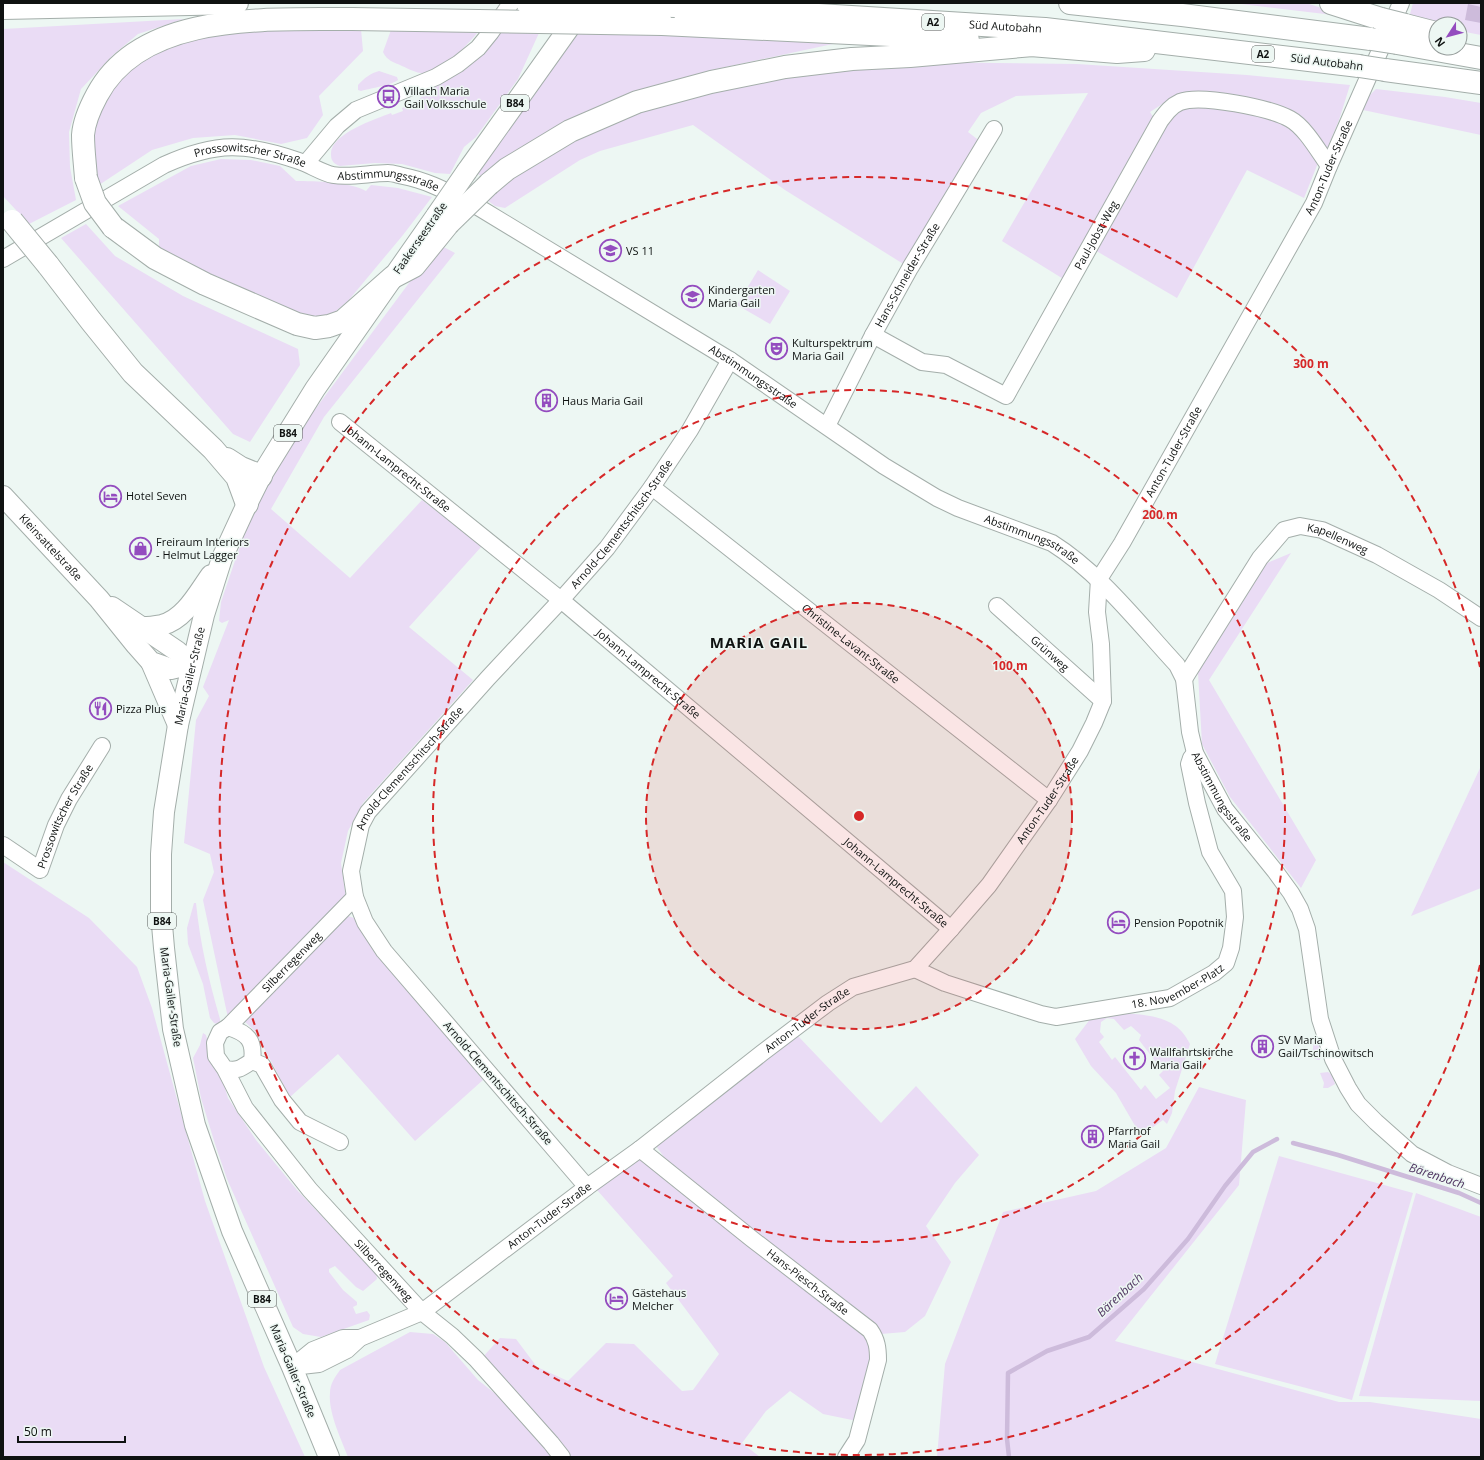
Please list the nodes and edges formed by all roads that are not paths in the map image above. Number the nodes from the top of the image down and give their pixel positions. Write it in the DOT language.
graph roads {
  1 [pos="237,3"];
  2 [pos="511,3"];
  3 [pos="527,3"];
  4 [pos="586,3"];
  5 [pos="1070,3"];
  6 [pos="1331,3"];
  7 [pos="1401,3"];
  8 [pos="3,8"];
  9 [pos="1428,33"];
  10 [pos="1401,34"];
  11 [pos="1468,41"];
  12 [pos="1481,43"];
  13 [pos="1033,45"];
  14 [pos="1190,45"];
  15 [pos="1481,58"];
  16 [pos="1481,83"];
  17 [pos="994,128"];
  18 [pos="306,163"];
  19 [pos="1329,166"];
  20 [pos="8,217"];
  21 [pos="442,220"];
  22 [pos="3,259"];
  23 [pos="393,277"];
  24 [pos="873,335"];
  25 [pos="730,360"];
  26 [pos="340,422"];
  27 [pos="827,426"];
  28 [pos="213,449"];
  29 [pos="261,476"];
  30 [pos="652,487"];
  31 [pos="3,496"];
  32 [pos="247,504"];
  33 [pos="222,558"];
  34 [pos="1098,579"];
  35 [pos="99,599"];
  36 [pos="561,600"];
  37 [pos="997,606"];
  38 [pos="1481,618"];
  39 [pos="143,627"];
  40 [pos="151,662"];
  41 [pos="192,664"];
  42 [pos="1184,679"];
  43 [pos="1103,701"];
  44 [pos="178,725"];
  45 [pos="102,746"];
  46 [pos="1195,753"];
  47 [pos="1049,800"];
  48 [pos="3,845"];
  49 [pos="355,897"];
  50 [pos="952,929"];
  51 [pos="915,969"];
  52 [pos="228,1027"];
  53 [pos="252,1061"];
  54 [pos="224,1069"];
  55 [pos="340,1142"];
  56 [pos="640,1149"];
  57 [pos="1481,1186"];
  58 [pos="587,1187"];
  59 [pos="422,1312"];
  60 [pos="292,1367"];
  61 [pos="329,1457"];
  62 [pos="562,1457"];
  63 [pos="846,1457"];
  1 -- 8 [label="highway"];
  2 -- 18 [label="street, Prossowitscher Straße"];
  3 -- 14 [label="highway, Süd Autobahn / A2, bridge"];
  4 -- 21 [label="main road, Faakerseestraße / B84, bridge"];
  5 -- 10 [label="highway, bridge"];
  6 -- 10 [label="highway, bridge"];
  7 -- 19 [label="street, Anton-Tuder-Straße"];
  9 -- 10 [label="highway"];
  10 -- 15 [label="highway"];
  11 -- 12 [label="highway"];
  13 -- 14 [label="highway"];
  13 -- 21 [label="highway, bridge"];
  13 -- 23 [label="highway, bridge"];
  14 -- 16 [label="highway, Süd Autobahn / A2, bridge"];
  17 -- 24 [label="street, Hans-Schneider-Straße"];
  18 -- 22 [label="street, Prossowitscher Straße"];
  18 -- 25 [label="street, Abstimmungsstraße"];
  19 -- 24 [label="street, Paul-Jobst-Weg"];
  19 -- 34 [label="street, Anton-Tuder-Straße"];
  20 -- 28 [label="highway, bridge"];
  21 -- 23 [label="highway"];
  23 -- 29 [label="main road, Faakerseestraße / B84"];
  24 -- 27 [label="street, Hans-Schneider-Straße"];
  25 -- 27 [label="street, Abstimmungsstraße"];
  25 -- 30 [label="street, Arnold-Clementschitsch-Straße"];
  26 -- 36 [label="street, Johann-Lamprecht-Straße"];
  27 -- 34 [label="street, Abstimmungsstraße"];
  28 -- 29 [label="highway"];
  28 -- 32 [label="highway"];
  29 -- 32 [label="main road, Maria-Gailer-Straße / B84"];
  30 -- 36 [label="street, Arnold-Clementschitsch-Straße"];
  30 -- 47 [label="street, Christine-Lavant-Straße"];
  31 -- 35 [label="main road, Kleinsattelstraße"];
  32 -- 33 [label="main road, Maria-Gailer-Straße / B84"];
  33 -- 39 [label="main road"];
  33 -- 41 [label="main road, Maria-Gailer-Straße / B84"];
  34 -- 42 [label="street, Abstimmungsstraße"];
  34 -- 43 [label="street, Anton-Tuder-Straße"];
  35 -- 39 [label="main road, Kleinsattelstraße"];
  35 -- 40 [label="main road, Kleinsattelstraße"];
  36 -- 49 [label="street, Arnold-Clementschitsch-Straße"];
  36 -- 50 [label="street, Johann-Lamprecht-Straße"];
  37 -- 43 [label="street, Grünweg"];
  38 -- 42 [label="street, Kapellenweg"];
  39 -- 41 [label="main road, Kleinsattelstraße"];
  40 -- 41 [label="main road, Kleinsattelstraße"];
  40 -- 44 [label="main road"];
  41 -- 44 [label="main road, Maria-Gailer-Straße / B84"];
  42 -- 46 [label="street, Abstimmungsstraße"];
  43 -- 47 [label="street, Anton-Tuder-Straße"];
  44 -- 60 [label="main road, Maria-Gailer-Straße / B84"];
  45 -- 48 [label="street, Prossowitscher Straße"];
  46 -- 51 [label="street, 18. November-Platz"];
  46 -- 57 [label="street, Abstimmungsstraße"];
  47 -- 50 [label="street, Anton-Tuder-Straße"];
  49 -- 52 [label="street, Silberregenweg"];
  49 -- 58 [label="street, Arnold-Clementschitsch-Straße"];
  50 -- 51 [label="street, Anton-Tuder-Straße"];
  51 -- 56 [label="street, Anton-Tuder-Straße"];
  52 -- 53 [label="street"];
  52 -- 54 [label="street, Silberregenweg"];
  53 -- 54 [label="street"];
  53 -- 55 [label="street"];
  54 -- 59 [label="street, Silberregenweg"];
  56 -- 58 [label="street, Anton-Tuder-Straße"];
  56 -- 63 [label="street, Hans-Piesch-Straße"];
  58 -- 59 [label="street, Anton-Tuder-Straße"];
  59 -- 60 [label="street, Anton-Tuder-Straße"];
  59 -- 62 [label="street, Silberregenweg"];
  60 -- 61 [label="main road, Maria-Gailer-Straße / B84"];
}
